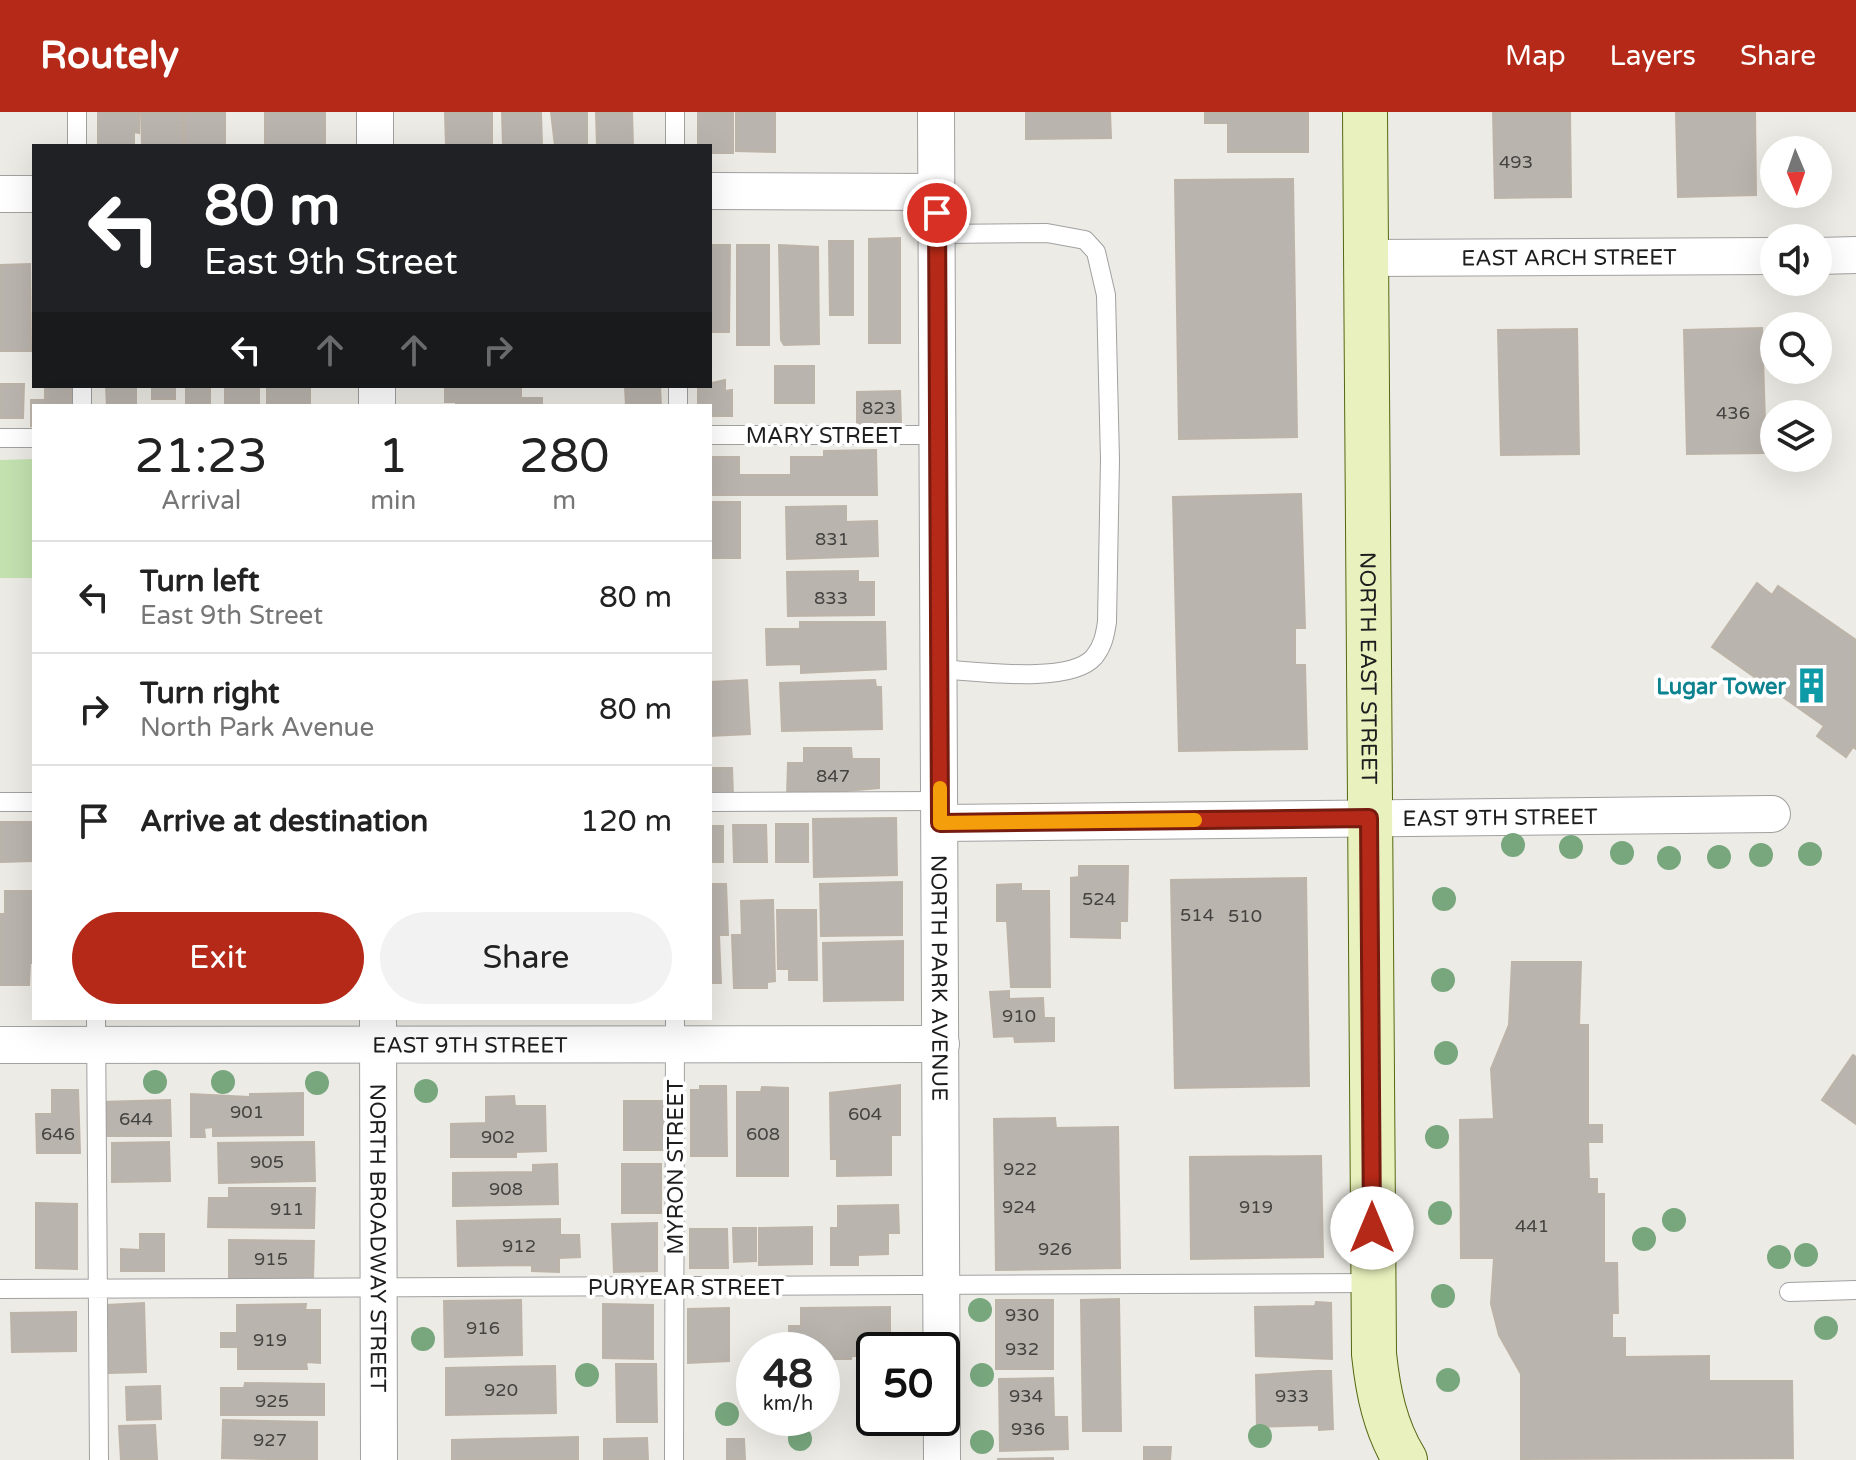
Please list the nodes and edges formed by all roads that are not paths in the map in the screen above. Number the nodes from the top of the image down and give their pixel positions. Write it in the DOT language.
graph roads {
  1 [pos="77,112"];
  2 [pos="375,112"];
  3 [pos="675,112"];
  4 [pos="936,112"];
  5 [pos="1365,112"];
  6 [pos="77,144"];
  7 [pos="375,144"];
  8 [pos="675,144"];
  9 [pos="712,191"];
  10 [pos="937,192"];
  11 [pos="0,194"];
  12 [pos="32,194"];
  13 [pos="937,234"];
  14 [pos="1856,255"];
  15 [pos="1760,256"];
  16 [pos="1832,256"];
  17 [pos="1365,258"];
  18 [pos="712,435"];
  19 [pos="938,435"];
  20 [pos="0,438"];
  21 [pos="32,438"];
  22 [pos="939,669"];
  23 [pos="0,802"];
  24 [pos="32,802"];
  25 [pos="712,802"];
  26 [pos="940,812"];
  27 [pos="1772,814"];
  28 [pos="1369,818"];
  29 [pos="96,1031"];
  30 [pos="675,1031"];
  31 [pos="378,1032"];
  32 [pos="941,1044"];
  33 [pos="0,1045"];
  34 [pos="1372,1283"];
  35 [pos="942,1286"];
  36 [pos="675,1287"];
  37 [pos="98,1288"];
  38 [pos="378,1288"];
  39 [pos="0,1289"];
  40 [pos="1856,1290"];
  41 [pos="1789,1292"];
  42 [pos="99,1460"];
  43 [pos="379,1460"];
  44 [pos="674,1460"];
  45 [pos="942,1460"];
  46 [pos="1405,1460"];
  1 -- 6 [label="lane"];
  2 -- 7 [label="street"];
  3 -- 8 [label="lane"];
  4 -- 10 [label="street, NORTH PARK AVENUE"];
  5 -- 17 [label="main road, NORTH EAST STREET"];
  9 -- 10 [label="street"];
  10 -- 13 [label="street, NORTH PARK AVENUE"];
  11 -- 12 [label="street"];
  13 -- 19 [label="street, NORTH PARK AVENUE"];
  13 -- 22 [label="lane"];
  14 -- 16 [label="street"];
  15 -- 17 [label="street, EAST ARCH STREET"];
  17 -- 28 [label="main road, NORTH EAST STREET"];
  18 -- 19 [label="lane, MARY STREET"];
  19 -- 22 [label="street, NORTH PARK AVENUE"];
  20 -- 21 [label="lane"];
  22 -- 26 [label="street, NORTH PARK AVENUE"];
  23 -- 24 [label="lane"];
  25 -- 26 [label="lane"];
  26 -- 28 [label="street, EAST 9TH STREET"];
  26 -- 32 [label="street, NORTH PARK AVENUE"];
  27 -- 28 [label="street, EAST 9TH STREET"];
  28 -- 34 [label="main road, NORTH EAST STREET"];
  29 -- 31 [label="street, EAST 9TH STREET"];
  29 -- 33 [label="street, EAST 9TH STREET"];
  29 -- 37 [label="lane"];
  30 -- 31 [label="street, EAST 9TH STREET"];
  30 -- 32 [label="street, EAST 9TH STREET"];
  30 -- 36 [label="lane, MYRON STREET"];
  31 -- 38 [label="street, NORTH BROADWAY STREET"];
  32 -- 35 [label="street, NORTH PARK AVENUE"];
  34 -- 35 [label="lane, PURYEAR STREET"];
  34 -- 46 [label="main road, NORTH EAST STREET"];
  35 -- 36 [label="lane, PURYEAR STREET"];
  35 -- 45 [label="street, NORTH PARK AVENUE"];
  36 -- 38 [label="lane, PURYEAR STREET"];
  36 -- 44 [label="lane, MYRON STREET"];
  37 -- 38 [label="lane, PURYEAR STREET"];
  37 -- 39 [label="lane, PURYEAR STREET"];
  37 -- 42 [label="lane"];
  38 -- 43 [label="street, NORTH BROADWAY STREET"];
  40 -- 41 [label="lane"];
}
